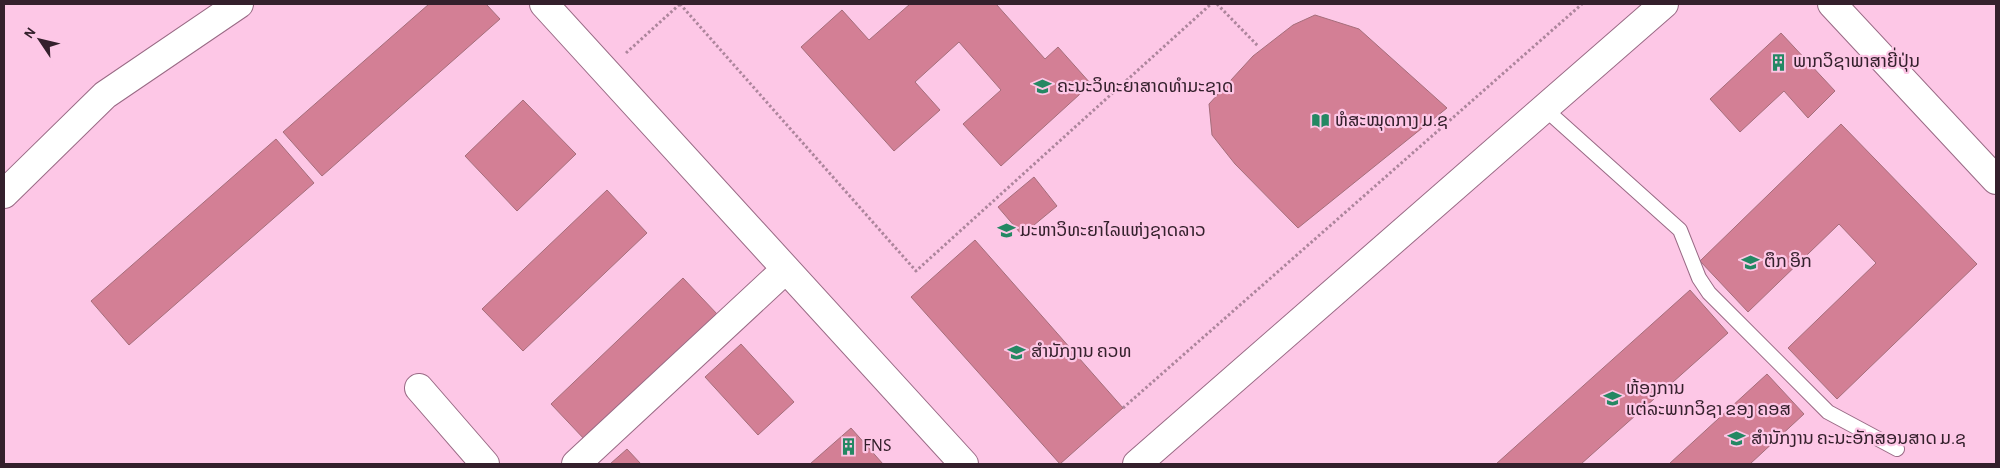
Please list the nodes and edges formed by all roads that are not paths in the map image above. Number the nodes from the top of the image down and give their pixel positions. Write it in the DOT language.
graph roads {
  1 [pos="239,4"];
  2 [pos="544,4"];
  3 [pos="1664,4"];
  4 [pos="1832,4"];
  5 [pos="1544,108"];
  6 [pos="1996,180"];
  7 [pos="4,194"];
  8 [pos="786,269"];
  9 [pos="419,388"];
  10 [pos="1896,449"];
  11 [pos="485,464"];
  12 [pos="576,464"];
  13 [pos="964,464"];
  14 [pos="1137,464"];
  1 -- 7 [label="street"];
  2 -- 8 [label="street"];
  3 -- 5 [label="street"];
  4 -- 6 [label="street"];
  5 -- 10 [label="lane"];
  5 -- 14 [label="street"];
  8 -- 12 [label="street"];
  8 -- 13 [label="street"];
  9 -- 11 [label="street"];
}
